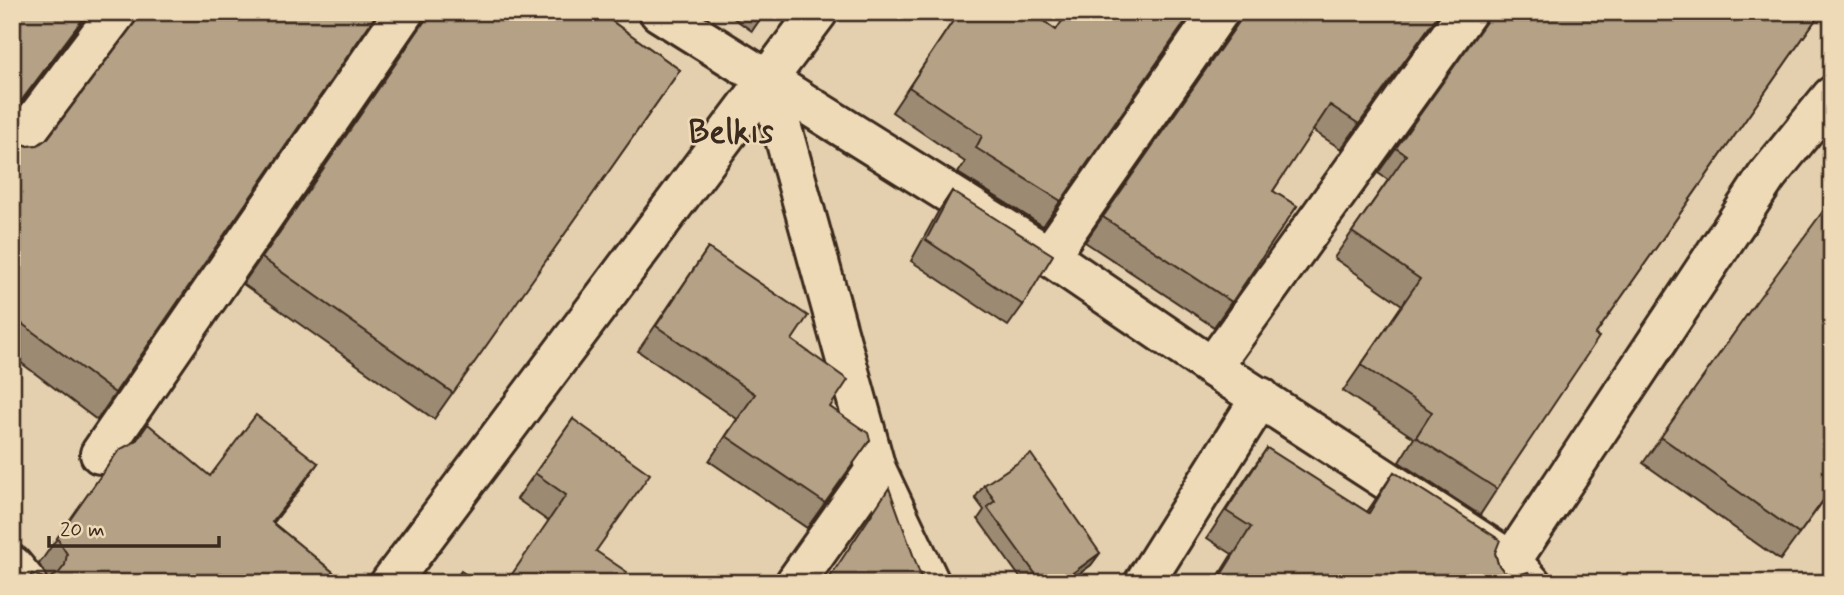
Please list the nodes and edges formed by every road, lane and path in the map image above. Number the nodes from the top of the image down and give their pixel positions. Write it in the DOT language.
graph roads {
  1 [pos="117,12"];
  2 [pos="404,12"];
  3 [pos="659,12"];
  4 [pos="818,12"];
  5 [pos="1219,12"];
  6 [pos="1466,12"];
  7 [pos="769,81"];
  8 [pos="1832,96"];
  9 [pos="12,151"];
  10 [pos="1049,256"];
  11 [pos="1212,367"];
  12 [pos="1261,397"];
  13 [pos="100,454"];
  14 [pos="876,469"];
  15 [pos="12,565"];
  16 [pos="1513,575"];
  17 [pos="27,583"];
  18 [pos="390,583"];
  19 [pos="794,583"];
  20 [pos="930,583"];
  21 [pos="1144,583"];
  1 -- 9 [label="street"];
  2 -- 13 [label="street"];
  3 -- 7 [label="street"];
  4 -- 7 [label="street"];
  5 -- 10 [label="street"];
  6 -- 11 [label="street"];
  7 -- 10 [label="street"];
  7 -- 14 [label="street"];
  7 -- 18 [label="street"];
  8 -- 16 [label="street"];
  10 -- 11 [label="street"];
  11 -- 12 [label="street"];
  12 -- 16 [label="street"];
  12 -- 21 [label="street"];
  14 -- 19 [label="street"];
  14 -- 20 [label="street"];
  15 -- 17 [label="street"];
}
